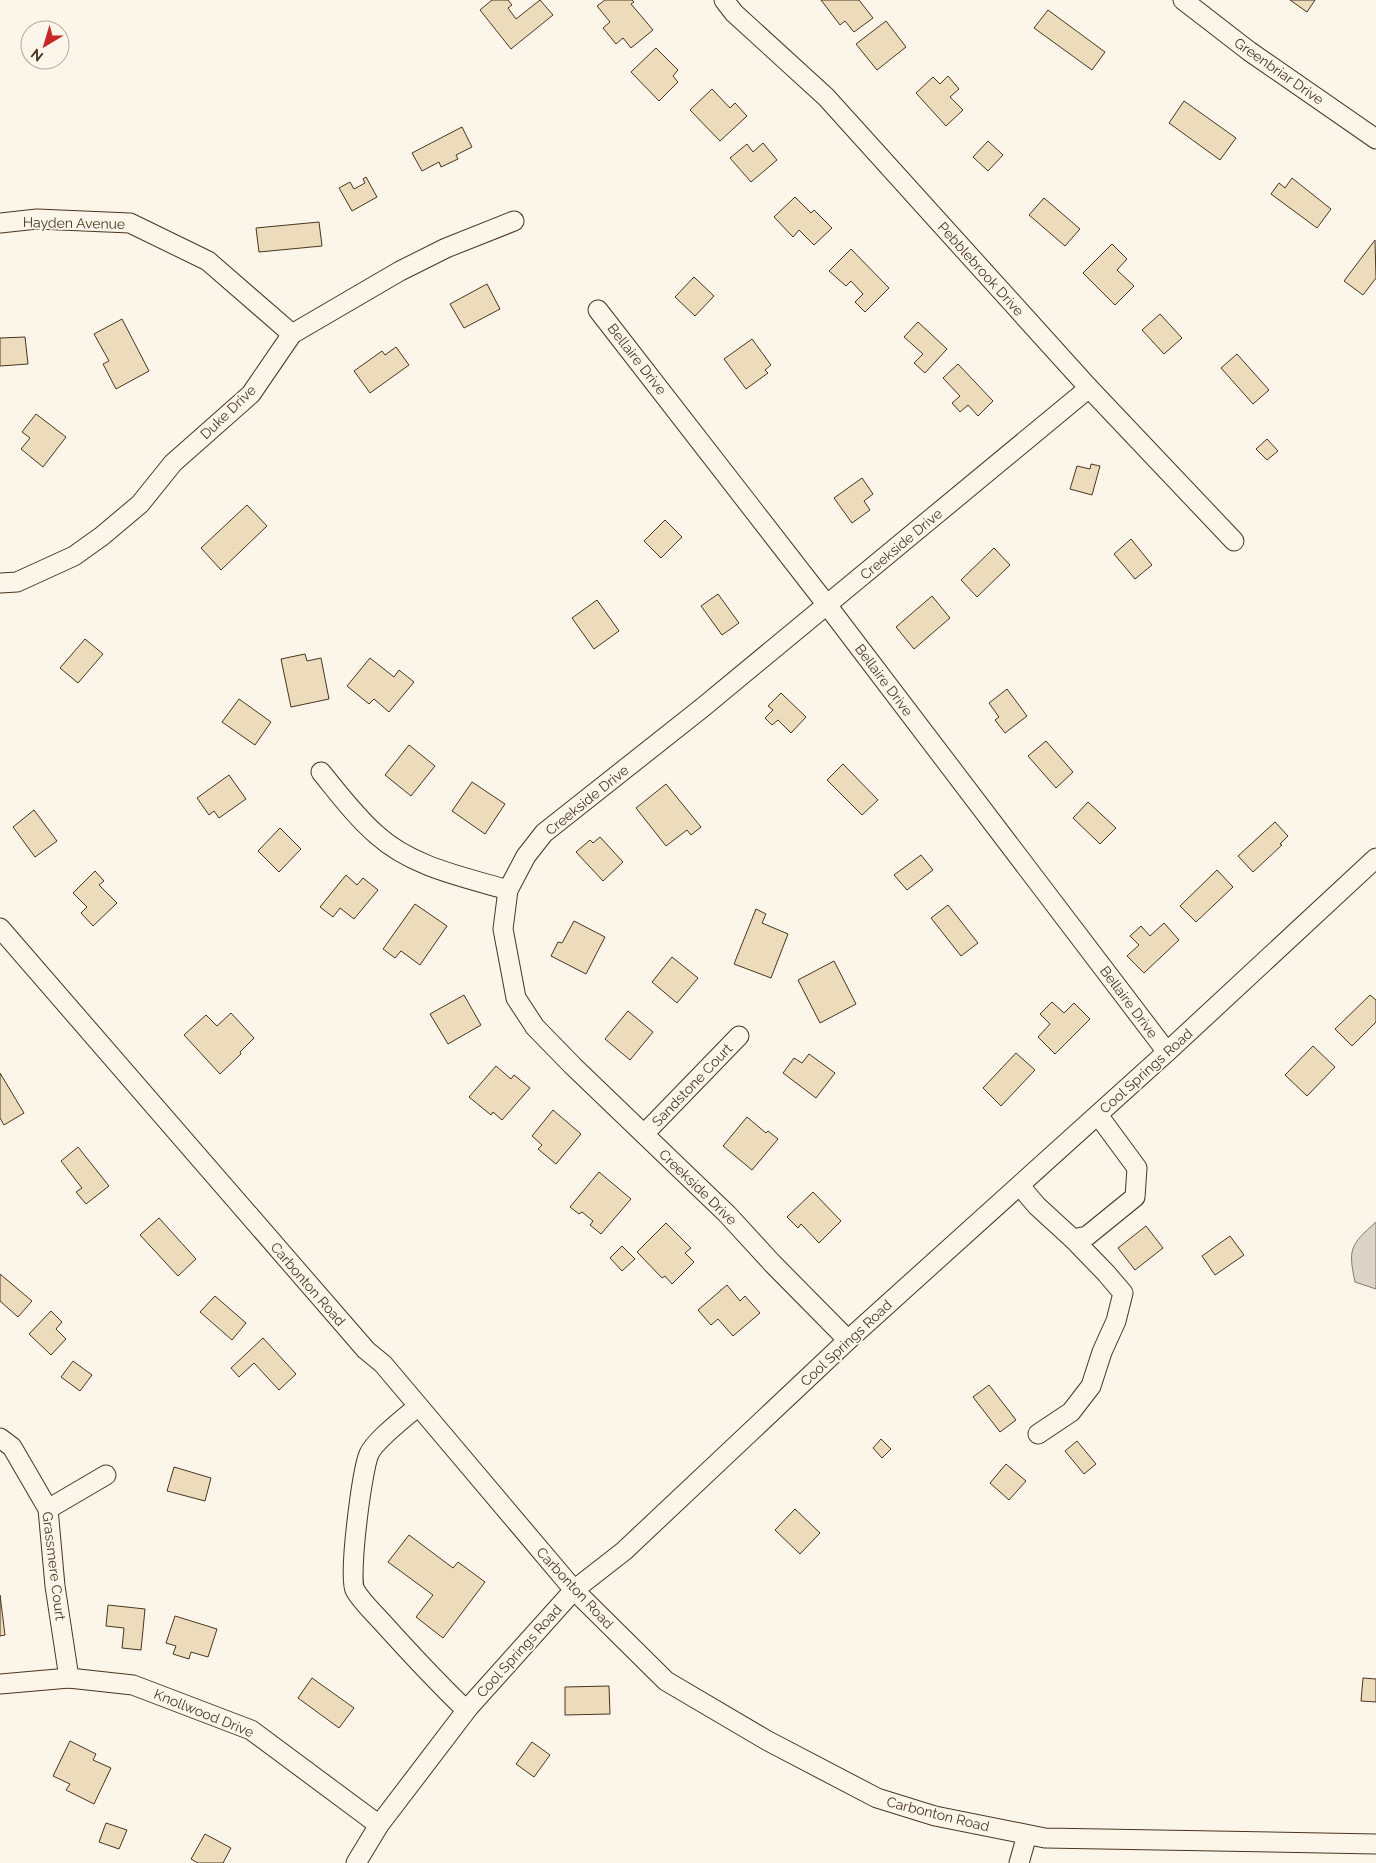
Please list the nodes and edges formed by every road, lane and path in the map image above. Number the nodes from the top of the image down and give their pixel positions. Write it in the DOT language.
graph roads {
  1 [pos="724,0"];
  2 [pos="1183,0"];
  3 [pos="1376,139"];
  4 [pos="514,221"];
  5 [pos="0,223"];
  6 [pos="598,310"];
  7 [pos="292,334"];
  8 [pos="1089,388"];
  9 [pos="1234,541"];
  10 [pos="0,583"];
  11 [pos="827,605"];
  12 [pos="321,772"];
  13 [pos="1376,858"];
  14 [pos="508,890"];
  15 [pos="0,928"];
  16 [pos="739,1036"];
  17 [pos="1168,1052"];
  18 [pos="1098,1115"];
  19 [pos="644,1134"];
  20 [pos="1020,1186"];
  21 [pos="1073,1239"];
  22 [pos="848,1340"];
  23 [pos="418,1406"];
  24 [pos="1038,1434"];
  25 [pos="0,1438"];
  26 [pos="106,1474"];
  27 [pos="48,1509"];
  28 [pos="574,1590"];
  29 [pos="69,1678"];
  30 [pos="0,1684"];
  31 [pos="466,1710"];
  32 [pos="379,1825"];
  33 [pos="1028,1835"];
  34 [pos="1376,1844"];
  35 [pos="356,1863"];
  36 [pos="1019,1863"];
  1 -- 8 [label="street, Pebblebrook Drive"];
  2 -- 3 [label="street, Greenbriar Drive"];
  4 -- 7 [label="street, Duke Drive"];
  5 -- 7 [label="street, Hayden Avenue"];
  6 -- 11 [label="street, Bellaire Drive"];
  7 -- 10 [label="street, Duke Drive"];
  8 -- 9 [label="street, Pebblebrook Drive"];
  8 -- 11 [label="street, Creekside Drive"];
  11 -- 14 [label="street, Creekside Drive"];
  11 -- 17 [label="street, Bellaire Drive"];
  12 -- 14 [label="street"];
  13 -- 17 [label="street, Cool Springs Road"];
  14 -- 19 [label="street, Creekside Drive"];
  15 -- 23 [label="street, Carbonton Road"];
  16 -- 19 [label="street, Sandstone Court"];
  17 -- 18 [label="street, Cool Springs Road"];
  18 -- 20 [label="street, Cool Springs Road"];
  18 -- 21 [label="street"];
  19 -- 22 [label="street, Creekside Drive"];
  20 -- 21 [label="street"];
  20 -- 22 [label="street, Cool Springs Road"];
  21 -- 24 [label="street"];
  22 -- 28 [label="street, Cool Springs Road"];
  23 -- 28 [label="street, Carbonton Road"];
  23 -- 31 [label="street"];
  25 -- 27 [label="street, Grassmere Court"];
  26 -- 27 [label="street"];
  27 -- 29 [label="street, Grassmere Court"];
  28 -- 31 [label="street, Cool Springs Road"];
  28 -- 33 [label="street, Carbonton Road"];
  29 -- 30 [label="street, Knollwood Drive"];
  29 -- 32 [label="street, Knollwood Drive"];
  31 -- 32 [label="street, Cool Springs Road"];
  32 -- 35 [label="street, Cool Springs Road"];
  33 -- 34 [label="street, Carbonton Road"];
  33 -- 36 [label="street"];
}
